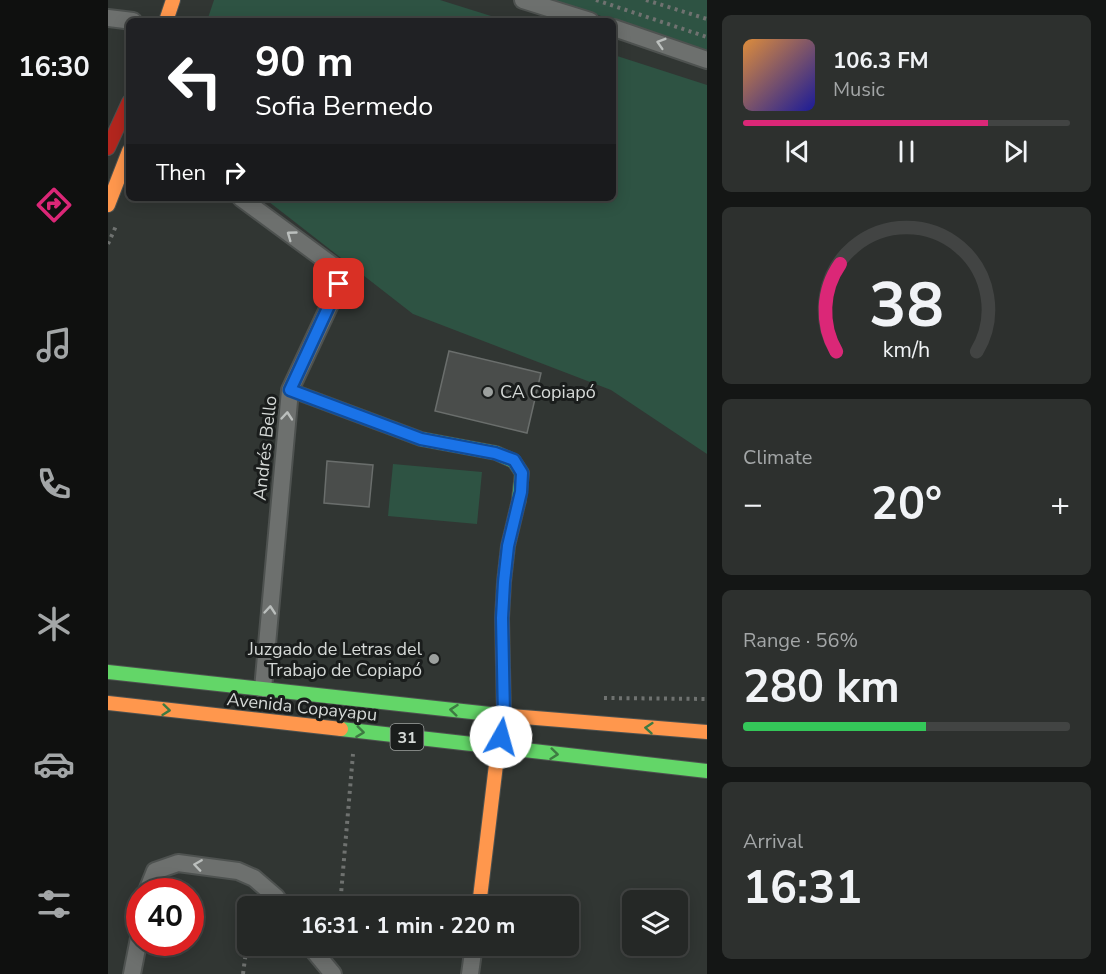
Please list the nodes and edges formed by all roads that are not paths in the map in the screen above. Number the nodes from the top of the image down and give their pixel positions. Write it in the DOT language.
graph roads {
  1 [pos="173,0"];
  2 [pos="523,0"];
  3 [pos="108,18"];
  4 [pos="167,18"];
  5 [pos="580,18"];
  6 [pos="126,20"];
  7 [pos="616,29"];
  8 [pos="707,60"];
  9 [pos="126,109"];
  10 [pos="108,150"];
  11 [pos="126,151"];
  12 [pos="126,159"];
  13 [pos="245,201"];
  14 [pos="108,205"];
  15 [pos="290,390"];
  16 [pos="108,672"];
  17 [pos="263,689"];
  18 [pos="108,704"];
  19 [pos="504,716"];
  20 [pos="707,732"];
  21 [pos="498,748"];
  22 [pos="707,771"];
  23 [pos="152,878"];
  24 [pos="275,896"];
  25 [pos="480,896"];
  26 [pos="136,956"];
  27 [pos="318,956"];
  28 [pos="472,956"];
  29 [pos="132,974"];
  30 [pos="333,974"];
  31 [pos="470,974"];
  1 -- 4 [label="main road"];
  2 -- 5 [label="street"];
  3 -- 6 [label="street"];
  8 -- 7 [label="street, one-way"];
  9 -- 10 [label="main road"];
  10 -- 11 [label="street"];
  12 -- 14 [label="main road"];
  15 -- 13 [label="street, Andrés Bello, one-way"];
  17 -- 15 [label="street, Andrés Bello, one-way"];
  15 -- 19 [label="main road"];
  16 -- 17 [label="main road, Avenida Copayapu / 31"];
  19 -- 17 [label="main road, Avenida Copayapu / 31, one-way"];
  18 -- 21 [label="main road, Avenida Copayapu / 31, one-way"];
  20 -- 19 [label="main road, Avenida Copayapu / 31, one-way"];
  19 -- 21 [label="main road"];
  21 -- 22 [label="main road, Avenida Copayapu / 31, one-way"];
  21 -- 25 [label="main road"];
  24 -- 23 [label="street, one-way"];
  26 -- 29 [label="street"];
  27 -- 30 [label="street"];
  28 -- 31 [label="street"];
}
